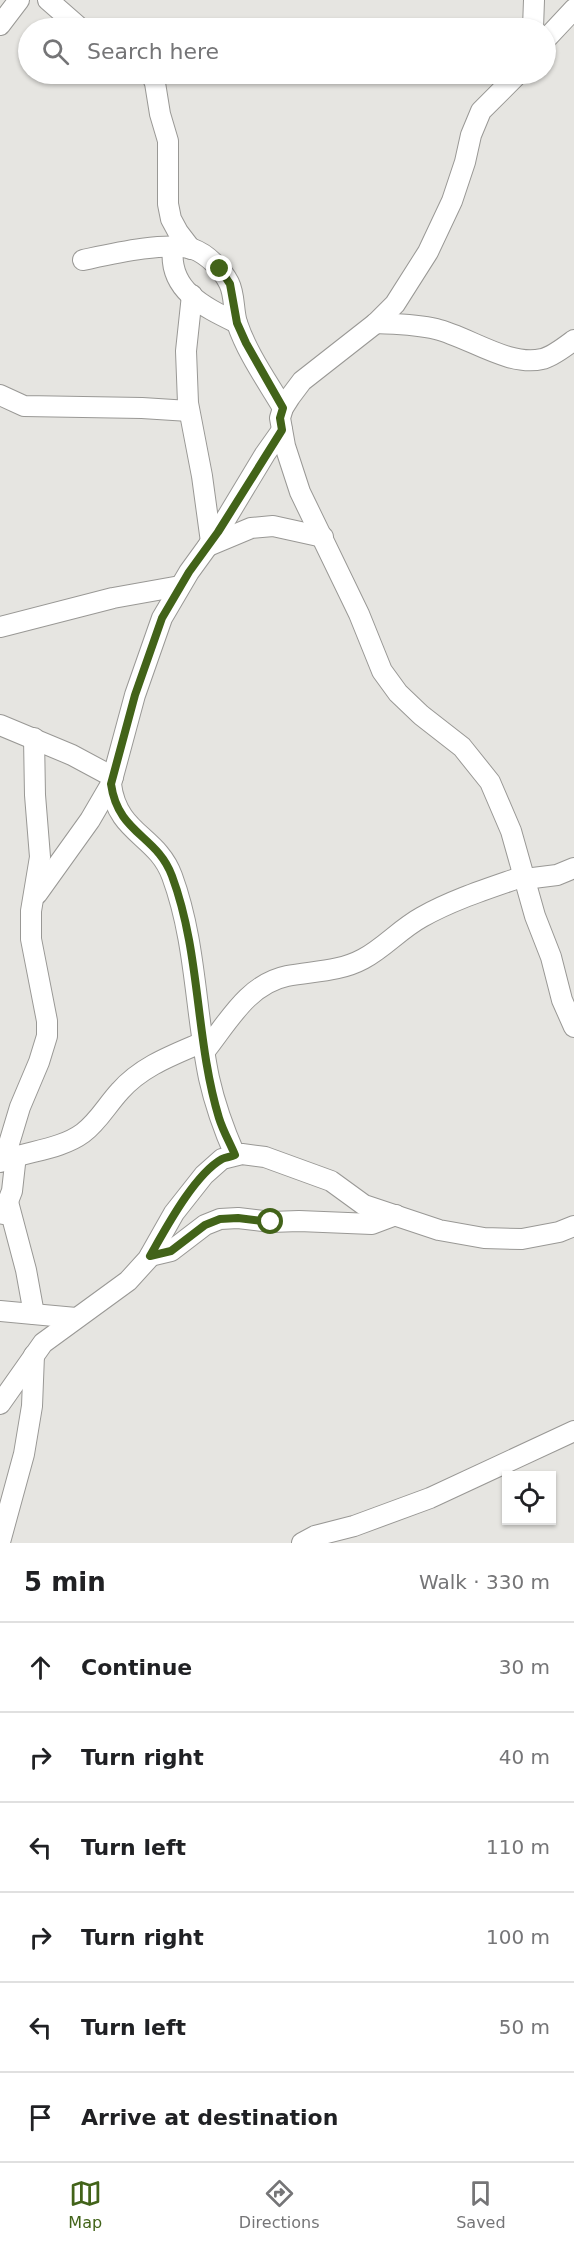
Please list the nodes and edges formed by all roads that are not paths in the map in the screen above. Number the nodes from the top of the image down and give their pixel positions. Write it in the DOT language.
graph roads {
  1 [pos="20,0"];
  2 [pos="48,0"];
  3 [pos="534,0"];
  4 [pos="569,5"];
  5 [pos="69,18"];
  6 [pos="533,18"];
  7 [pos="556,24"];
  8 [pos="0,25"];
  9 [pos="155,84"];
  10 [pos="508,84"];
  11 [pos="182,248"];
  12 [pos="83,260"];
  13 [pos="192,295"];
  14 [pos="237,323"];
  15 [pos="376,323"];
  16 [pos="574,340"];
  17 [pos="0,395"];
  18 [pos="283,408"];
  19 [pos="189,411"];
  20 [pos="282,430"];
  21 [pos="322,537"];
  22 [pos="209,544"];
  23 [pos="180,586"];
  24 [pos="0,627"];
  25 [pos="0,725"];
  26 [pos="34,738"];
  27 [pos="112,780"];
  28 [pos="574,868"];
  29 [pos="524,877"];
  30 [pos="33,900"];
  31 [pos="574,1027"];
  32 [pos="204,1047"];
  33 [pos="235,1155"];
  34 [pos="7,1159"];
  35 [pos="4,1211"];
  36 [pos="396,1215"];
  37 [pos="574,1226"];
  38 [pos="150,1256"];
  39 [pos="0,1311"];
  40 [pos="34,1314"];
  41 [pos="76,1318"];
  42 [pos="34,1355"];
  43 [pos="0,1404"];
  44 [pos="574,1431"];
  45 [pos="0,1542"];
  46 [pos="302,1543"];
  1 -- 8 [label="street"];
  2 -- 5 [label="street"];
  3 -- 6 [label="street"];
  4 -- 7 [label="street"];
  9 -- 11 [label="street"];
  10 -- 15 [label="street"];
  11 -- 12 [label="street"];
  11 -- 13 [label="street"];
  11 -- 14 [label="street"];
  13 -- 14 [label="street"];
  13 -- 19 [label="street"];
  14 -- 18 [label="street"];
  15 -- 16 [label="street"];
  15 -- 18 [label="street"];
  17 -- 19 [label="street"];
  18 -- 20 [label="street"];
  19 -- 22 [label="street"];
  20 -- 21 [label="street"];
  20 -- 22 [label="street"];
  21 -- 22 [label="street"];
  21 -- 29 [label="street"];
  22 -- 23 [label="street"];
  23 -- 24 [label="street"];
  23 -- 27 [label="street"];
  25 -- 26 [label="street"];
  26 -- 27 [label="street"];
  26 -- 30 [label="street"];
  27 -- 30 [label="street"];
  27 -- 32 [label="street"];
  28 -- 29 [label="street"];
  29 -- 31 [label="street"];
  29 -- 32 [label="street"];
  30 -- 34 [label="street"];
  32 -- 33 [label="street"];
  32 -- 34 [label="street"];
  33 -- 36 [label="street"];
  33 -- 38 [label="street"];
  34 -- 35 [label="street"];
  35 -- 40 [label="street"];
  36 -- 37 [label="street"];
  36 -- 38 [label="street"];
  38 -- 41 [label="street"];
  39 -- 40 [label="street"];
  40 -- 41 [label="street"];
  41 -- 42 [label="street"];
  42 -- 43 [label="street"];
  42 -- 45 [label="street"];
  44 -- 46 [label="street"];
}
